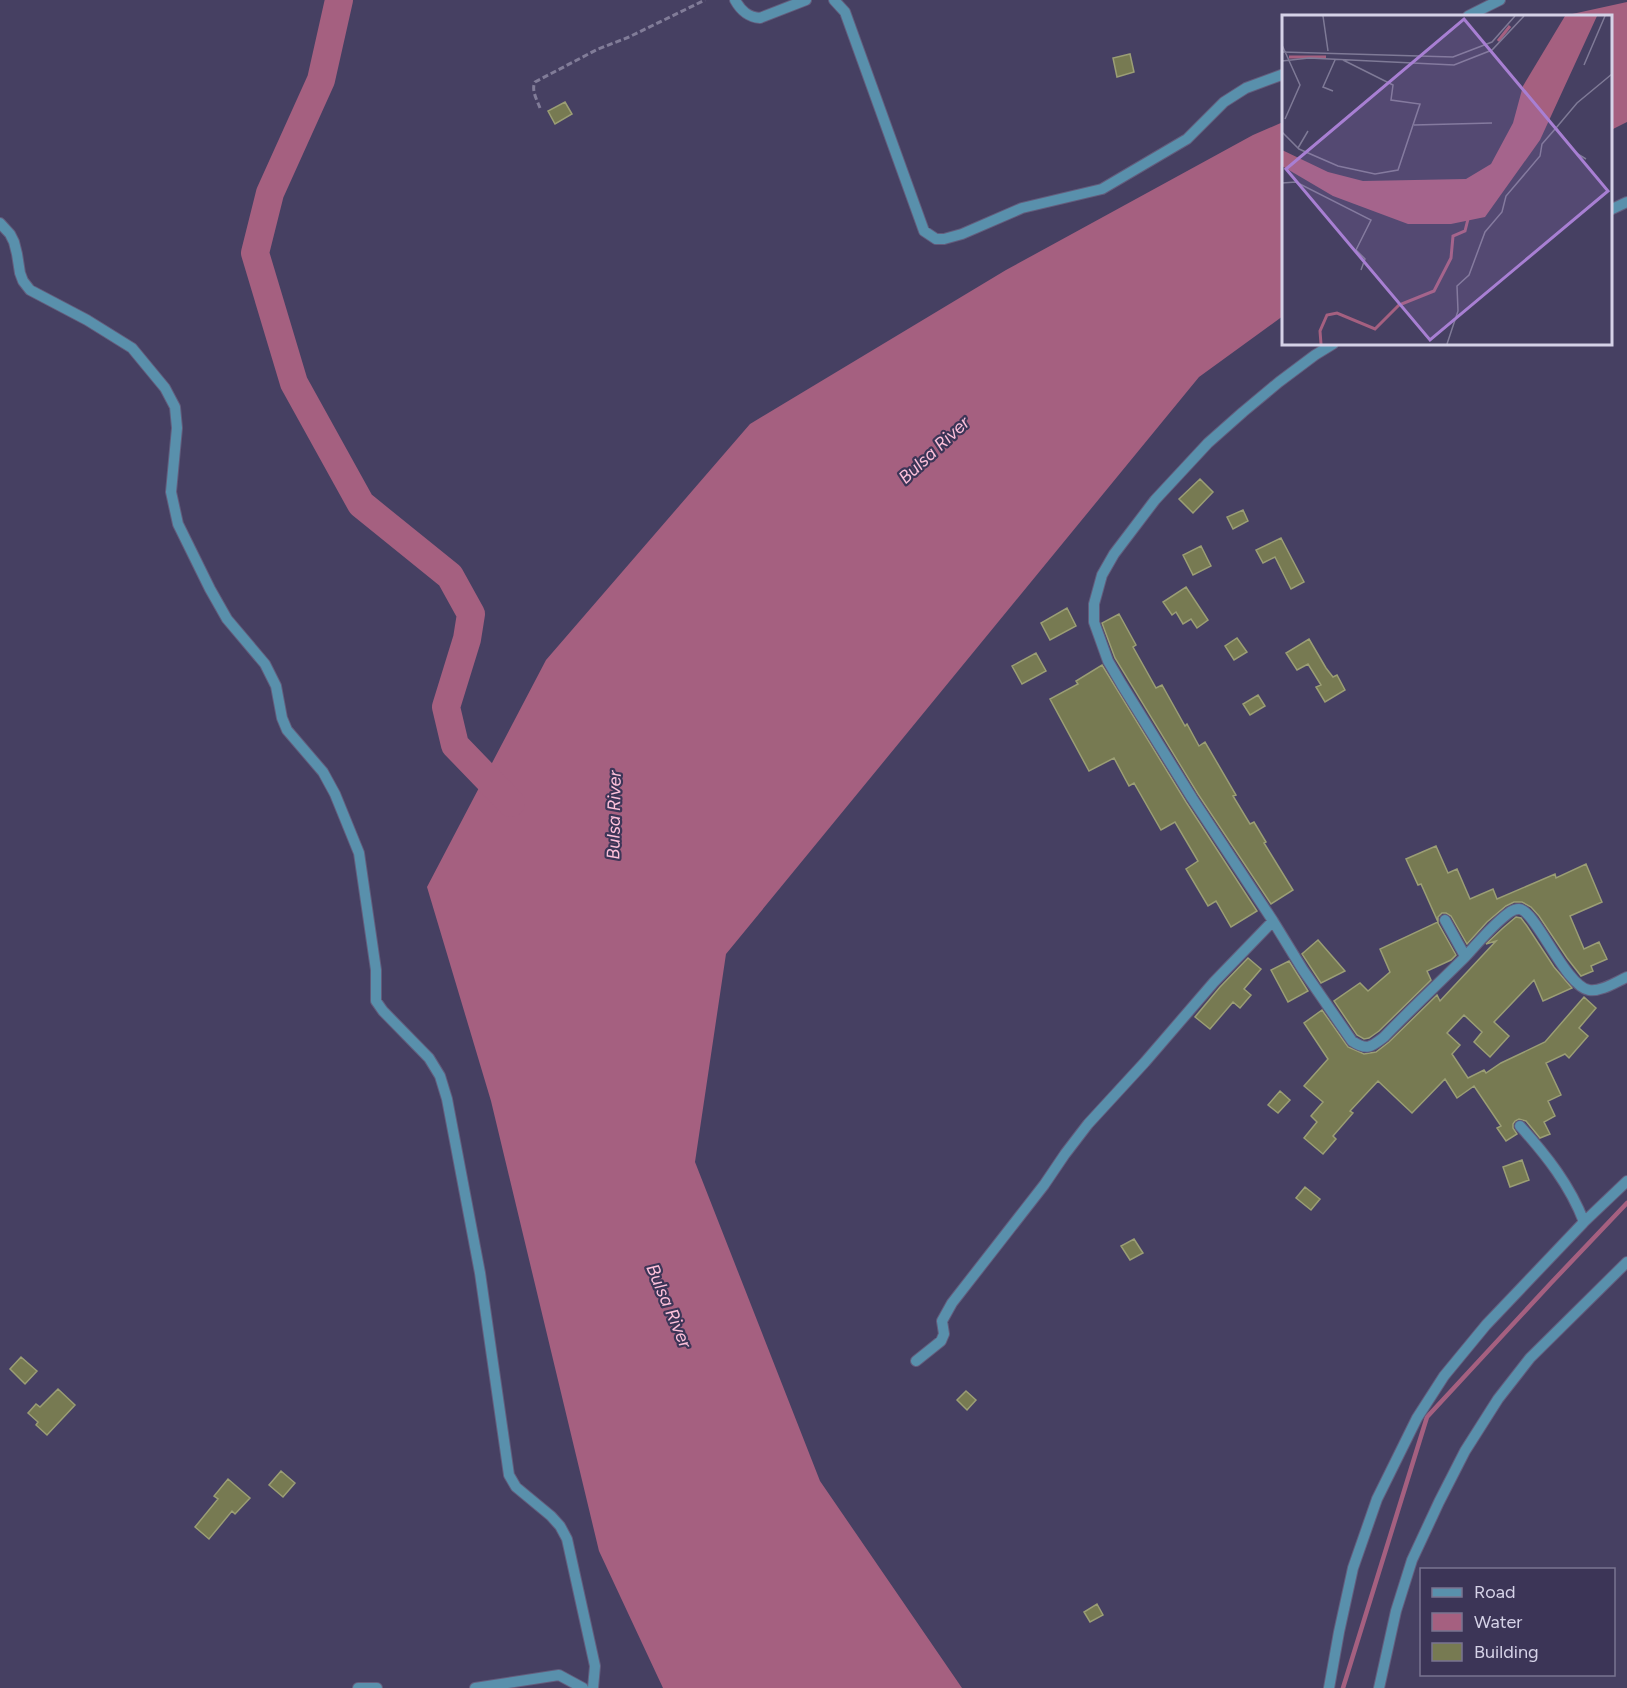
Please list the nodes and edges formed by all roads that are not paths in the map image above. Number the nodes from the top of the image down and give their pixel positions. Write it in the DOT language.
graph roads {
  1 [pos="735,0"];
  2 [pos="806,0"];
  3 [pos="834,0"];
  4 [pos="1500,0"];
  5 [pos="1470,15"];
  6 [pos="1282,75"];
  7 [pos="1627,202"];
  8 [pos="1612,210"];
  9 [pos="0,223"];
  10 [pos="1332,345"];
  11 [pos="1444,920"];
  12 [pos="1273,921"];
  13 [pos="1465,957"];
  14 [pos="1627,977"];
  15 [pos="1520,1126"];
  16 [pos="1627,1181"];
  17 [pos="1584,1222"];
  18 [pos="1627,1262"];
  19 [pos="916,1361"];
  20 [pos="358,1688"];
  21 [pos="377,1688"];
  22 [pos="475,1688"];
  23 [pos="583,1688"];
  24 [pos="593,1688"];
  25 [pos="1329,1688"];
  26 [pos="1379,1688"];
  1 -- 2 [label="street"];
  3 -- 6 [label="street"];
  4 -- 5 [label="street"];
  7 -- 8 [label="street"];
  9 -- 24 [label="street"];
  10 -- 12 [label="street"];
  11 -- 13 [label="street"];
  12 -- 13 [label="street"];
  12 -- 19 [label="street"];
  13 -- 14 [label="street"];
  15 -- 17 [label="street"];
  16 -- 17 [label="street"];
  17 -- 25 [label="street"];
  18 -- 26 [label="street"];
  20 -- 21 [label="street"];
  22 -- 23 [label="street"];
}
